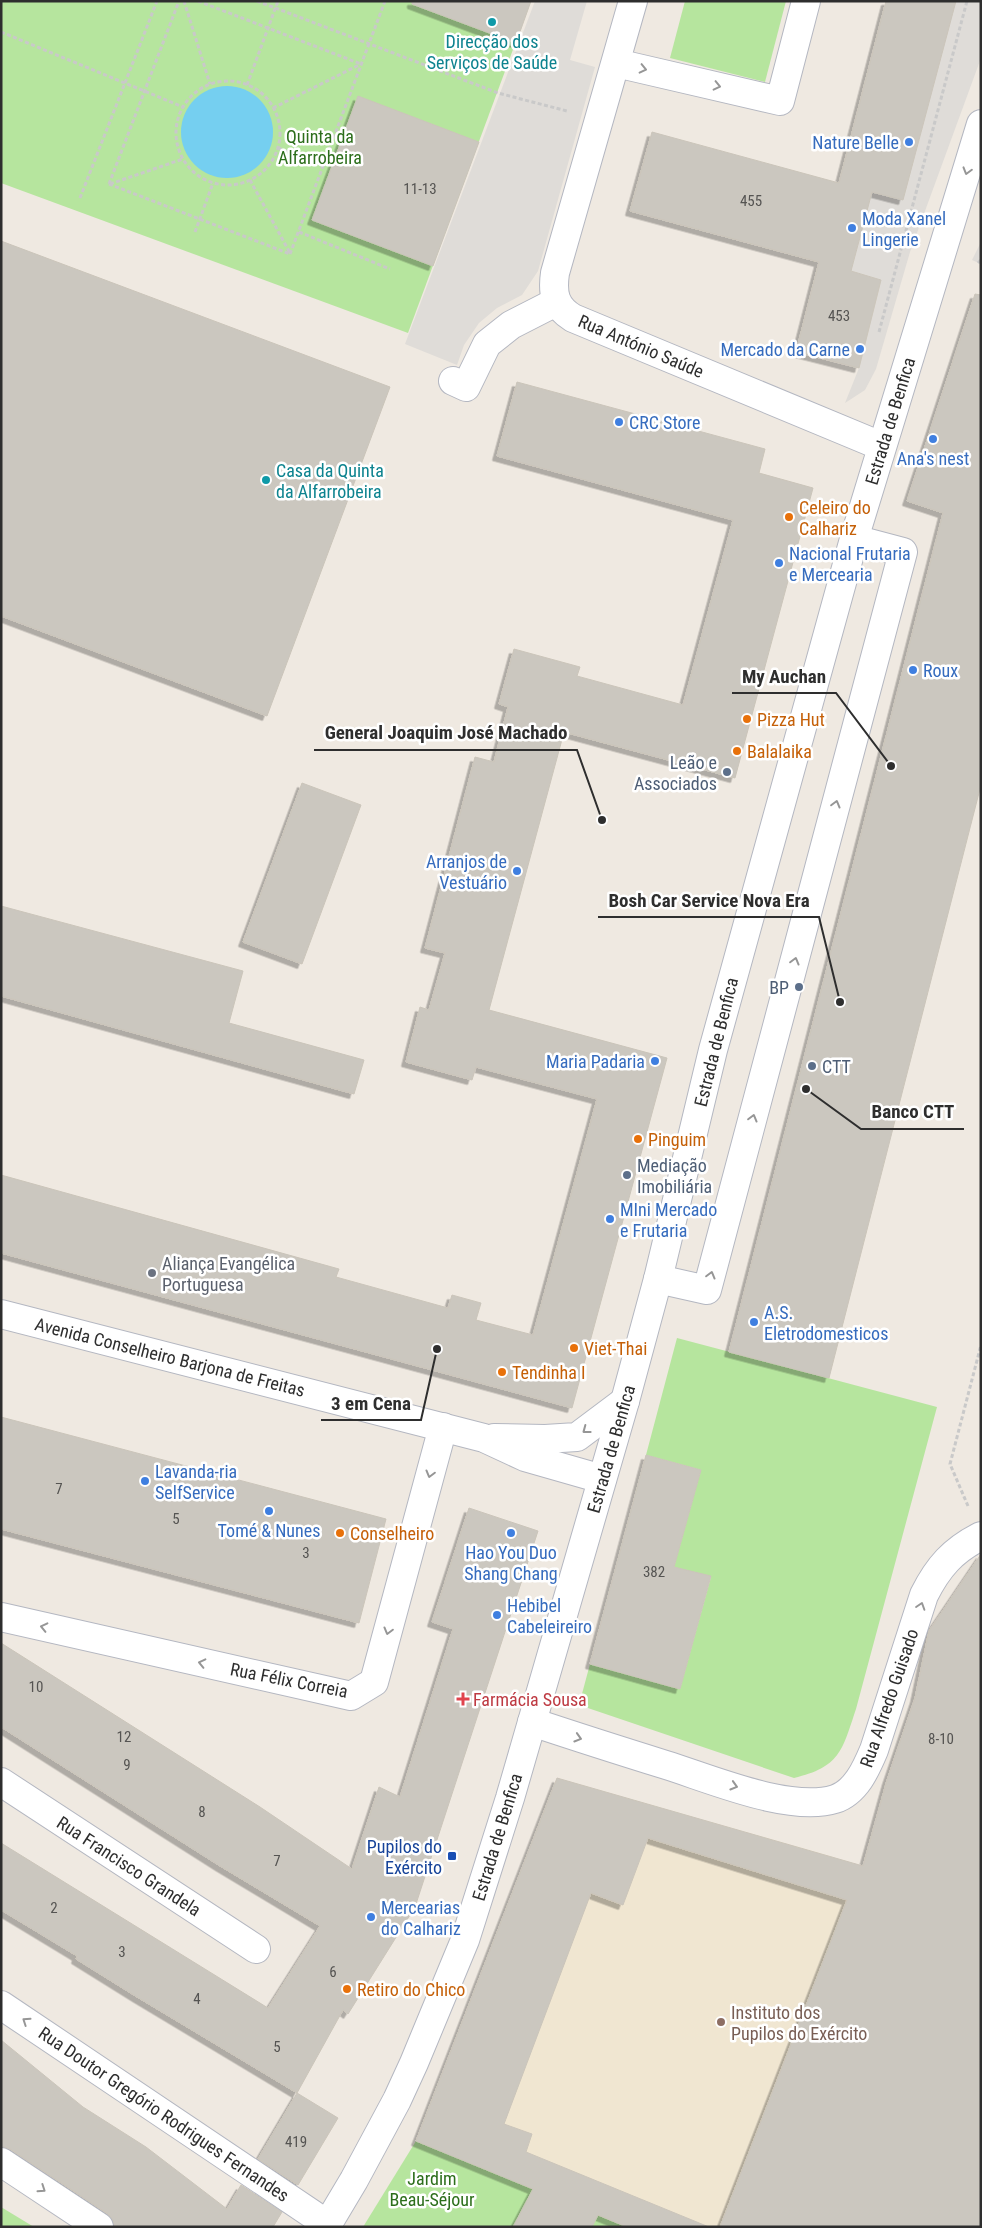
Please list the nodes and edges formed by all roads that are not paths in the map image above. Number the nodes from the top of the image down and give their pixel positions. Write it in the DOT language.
graph roads {
  1 [pos="633,1"];
  2 [pos="806,1"];
  3 [pos="616,63"];
  4 [pos="981,124"];
  5 [pos="981,188"];
  6 [pos="946,243"];
  7 [pos="556,302"];
  8 [pos="453,381"];
  9 [pos="881,446"];
  10 [pos="854,539"];
  11 [pos="658,1279"];
  12 [pos="1,1314"];
  13 [pos="625,1400"];
  14 [pos="443,1427"];
  15 [pos="484,1438"];
  16 [pos="602,1479"];
  17 [pos="981,1536"];
  18 [pos="1,1617"];
  19 [pos="532,1722"];
  20 [pos="1,1782"];
  21 [pos="256,1949"];
  22 [pos="1,2005"];
  23 [pos="1,2162"];
  24 [pos="326,2225"];
  25 [pos="99,2227"];
  1 -- 3 [label="street"];
  3 -- 2 [label="street, one-way"];
  3 -- 7 [label="street"];
  4 -- 6 [label="street, Estrada de Benfica, one-way"];
  5 -- 6 [label="street, Estrada de Benfica"];
  6 -- 9 [label="street, Estrada de Benfica"];
  7 -- 8 [label="street"];
  7 -- 9 [label="street, Rua António Saúde"];
  9 -- 10 [label="street, Estrada de Benfica"];
  10 -- 11 [label="street, Estrada de Benfica"];
  11 -- 10 [label="street, one-way"];
  11 -- 13 [label="street, Estrada de Benfica"];
  12 -- 14 [label="street, Avenida Conselheiro Barjona de Freitas"];
  13 -- 15 [label="street, Avenida Conselheiro Barjona de Freitas, one-way"];
  13 -- 16 [label="street, Estrada de Benfica"];
  14 -- 15 [label="street, Avenida Conselheiro Barjona de Freitas"];
  14 -- 18 [label="street, Rua Félix Correia, one-way"];
  15 -- 16 [label="street, Avenida Conselheiro Barjona de Freitas"];
  16 -- 19 [label="street, Estrada de Benfica"];
  19 -- 17 [label="street, Rua Alfredo Guisado, one-way"];
  19 -- 24 [label="street, Estrada de Benfica"];
  20 -- 21 [label="street, Rua Francisco Grandela"];
  24 -- 22 [label="street, Rua Doutor Gregório Rodrigues Fernandes, one-way"];
  23 -- 25 [label="street, one-way"];
}
